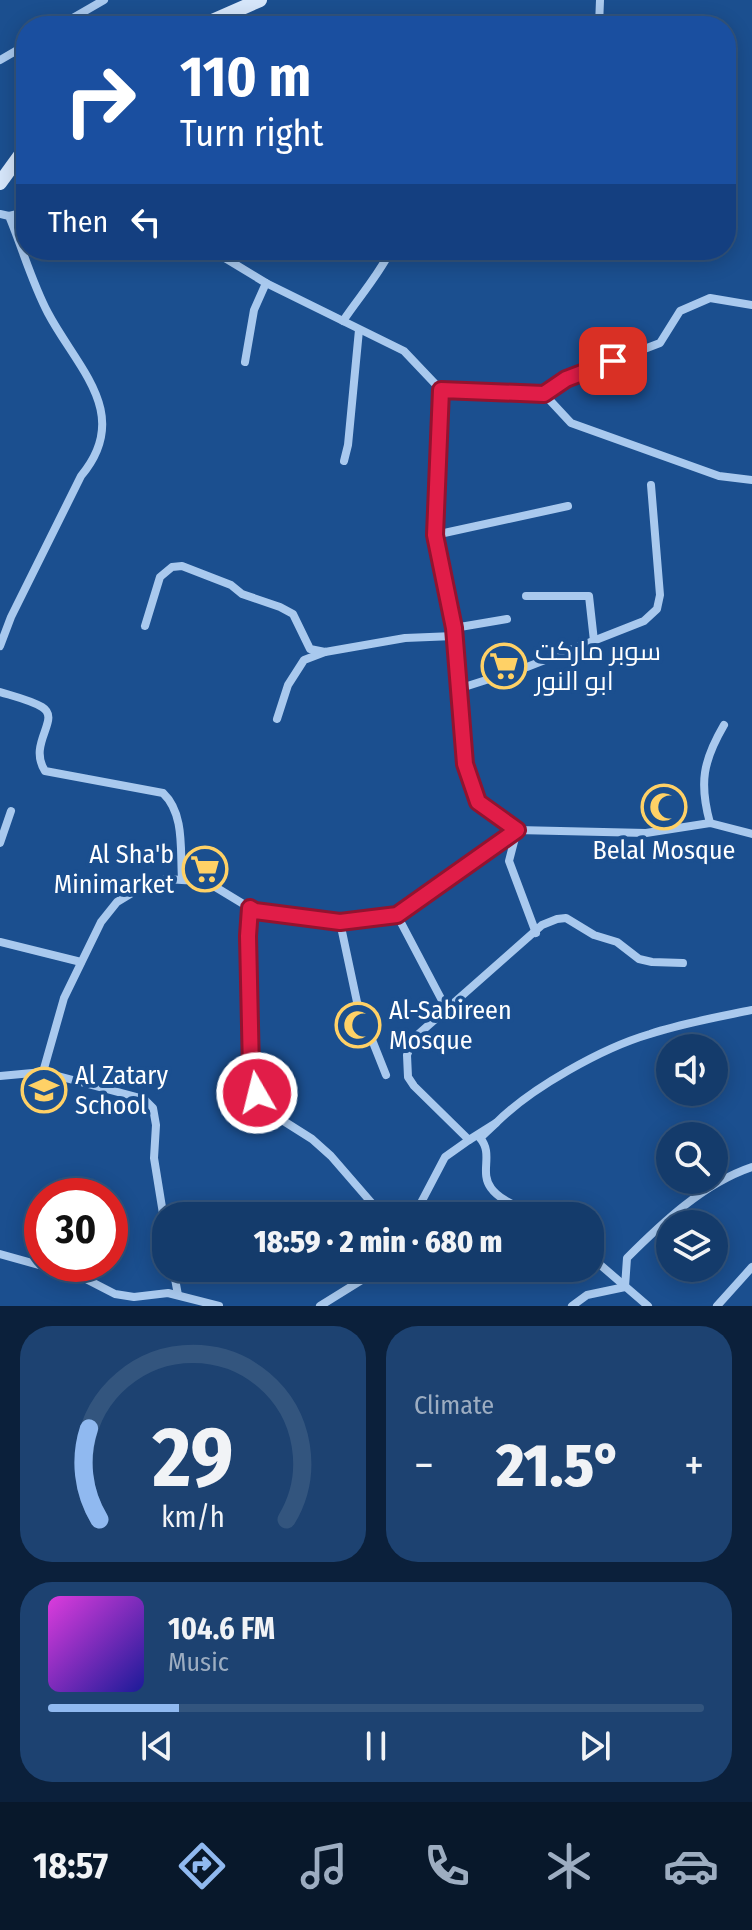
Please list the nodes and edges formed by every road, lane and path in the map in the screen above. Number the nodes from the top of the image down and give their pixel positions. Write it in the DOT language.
graph roads {
  1 [pos="104,0"];
  2 [pos="260,0"];
  3 [pos="76,16"];
  4 [pos="224,16"];
  5 [pos="16,161"];
  6 [pos="0,183"];
  7 [pos="5,215"];
  8 [pos="16,240"];
  9 [pos="25,260"];
  10 [pos="228,260"];
  11 [pos="386,260"];
  12 [pos="266,283"];
  13 [pos="752,305"];
  14 [pos="343,321"];
  15 [pos="359,330"];
  16 [pos="245,362"];
  17 [pos="441,390"];
  18 [pos="544,394"];
  19 [pos="344,461"];
  20 [pos="752,480"];
  21 [pos="651,485"];
  22 [pos="568,506"];
  23 [pos="435,535"];
  24 [pos="526,596"];
  25 [pos="507,619"];
  26 [pos="145,626"];
  27 [pos="454,632"];
  28 [pos="594,641"];
  29 [pos="0,646"];
  30 [pos="325,652"];
  31 [pos="458,689"];
  32 [pos="0,692"];
  33 [pos="277,719"];
  34 [pos="724,725"];
  35 [pos="11,811"];
  36 [pos="710,823"];
  37 [pos="517,830"];
  38 [pos="752,834"];
  39 [pos="0,843"];
  40 [pos="182,879"];
  41 [pos="250,908"];
  42 [pos="397,915"];
  43 [pos="340,922"];
  44 [pos="536,933"];
  45 [pos="0,942"];
  46 [pos="81,962"];
  47 [pos="683,963"];
  48 [pos="446,1008"];
  49 [pos="752,1010"];
  50 [pos="43,1072"];
  51 [pos="386,1075"];
  52 [pos="0,1076"];
  53 [pos="496,1123"];
  54 [pos="469,1140"];
  55 [pos="752,1167"];
  56 [pos="161,1202"];
  57 [pos="371,1202"];
  58 [pos="421,1202"];
  59 [pos="512,1202"];
  60 [pos="0,1254"];
  61 [pos="752,1267"];
  62 [pos="604,1268"];
  63 [pos="176,1282"];
  64 [pos="359,1282"];
  65 [pos="625,1287"];
  66 [pos="178,1295"];
  67 [pos="219,1306"];
  68 [pos="320,1306"];
  69 [pos="572,1306"];
  70 [pos="648,1306"];
  71 [pos="717,1306"];
  1 -- 3 [label="street"];
  2 -- 4 [label="main road"];
  5 -- 6 [label="main road"];
  7 -- 8 [label="street"];
  9 -- 29 [label="street"];
  10 -- 12 [label="street"];
  11 -- 14 [label="street"];
  12 -- 14 [label="street"];
  12 -- 16 [label="street"];
  13 -- 18 [label="street"];
  14 -- 15 [label="street"];
  15 -- 17 [label="street"];
  15 -- 19 [label="street"];
  17 -- 18 [label="street"];
  17 -- 23 [label="street"];
  18 -- 20 [label="street"];
  21 -- 28 [label="street"];
  22 -- 23 [label="street"];
  23 -- 27 [label="street"];
  24 -- 28 [label="street"];
  25 -- 27 [label="street"];
  26 -- 30 [label="street"];
  27 -- 30 [label="street"];
  27 -- 31 [label="street"];
  28 -- 31 [label="street"];
  30 -- 33 [label="street"];
  31 -- 37 [label="street"];
  32 -- 40 [label="street"];
  34 -- 36 [label="street"];
  35 -- 39 [label="street"];
  36 -- 37 [label="street"];
  36 -- 38 [label="street"];
  37 -- 42 [label="street"];
  37 -- 44 [label="street"];
  40 -- 41 [label="street"];
  40 -- 46 [label="street"];
  41 -- 43 [label="street"];
  41 -- 57 [label="street"];
  42 -- 43 [label="street"];
  42 -- 48 [label="street"];
  43 -- 51 [label="street"];
  44 -- 47 [label="street"];
  44 -- 48 [label="street"];
  45 -- 46 [label="street"];
  46 -- 50 [label="street"];
  48 -- 54 [label="street"];
  49 -- 53 [label="street"];
  50 -- 52 [label="street"];
  50 -- 56 [label="street"];
  53 -- 54 [label="street"];
  53 -- 59 [label="street"];
  54 -- 58 [label="street"];
  55 -- 65 [label="street"];
  60 -- 66 [label="street"];
  61 -- 71 [label="street"];
  62 -- 65 [label="street"];
  63 -- 66 [label="street"];
  64 -- 68 [label="street"];
  65 -- 69 [label="street"];
  65 -- 70 [label="street"];
  66 -- 67 [label="street"];
}
